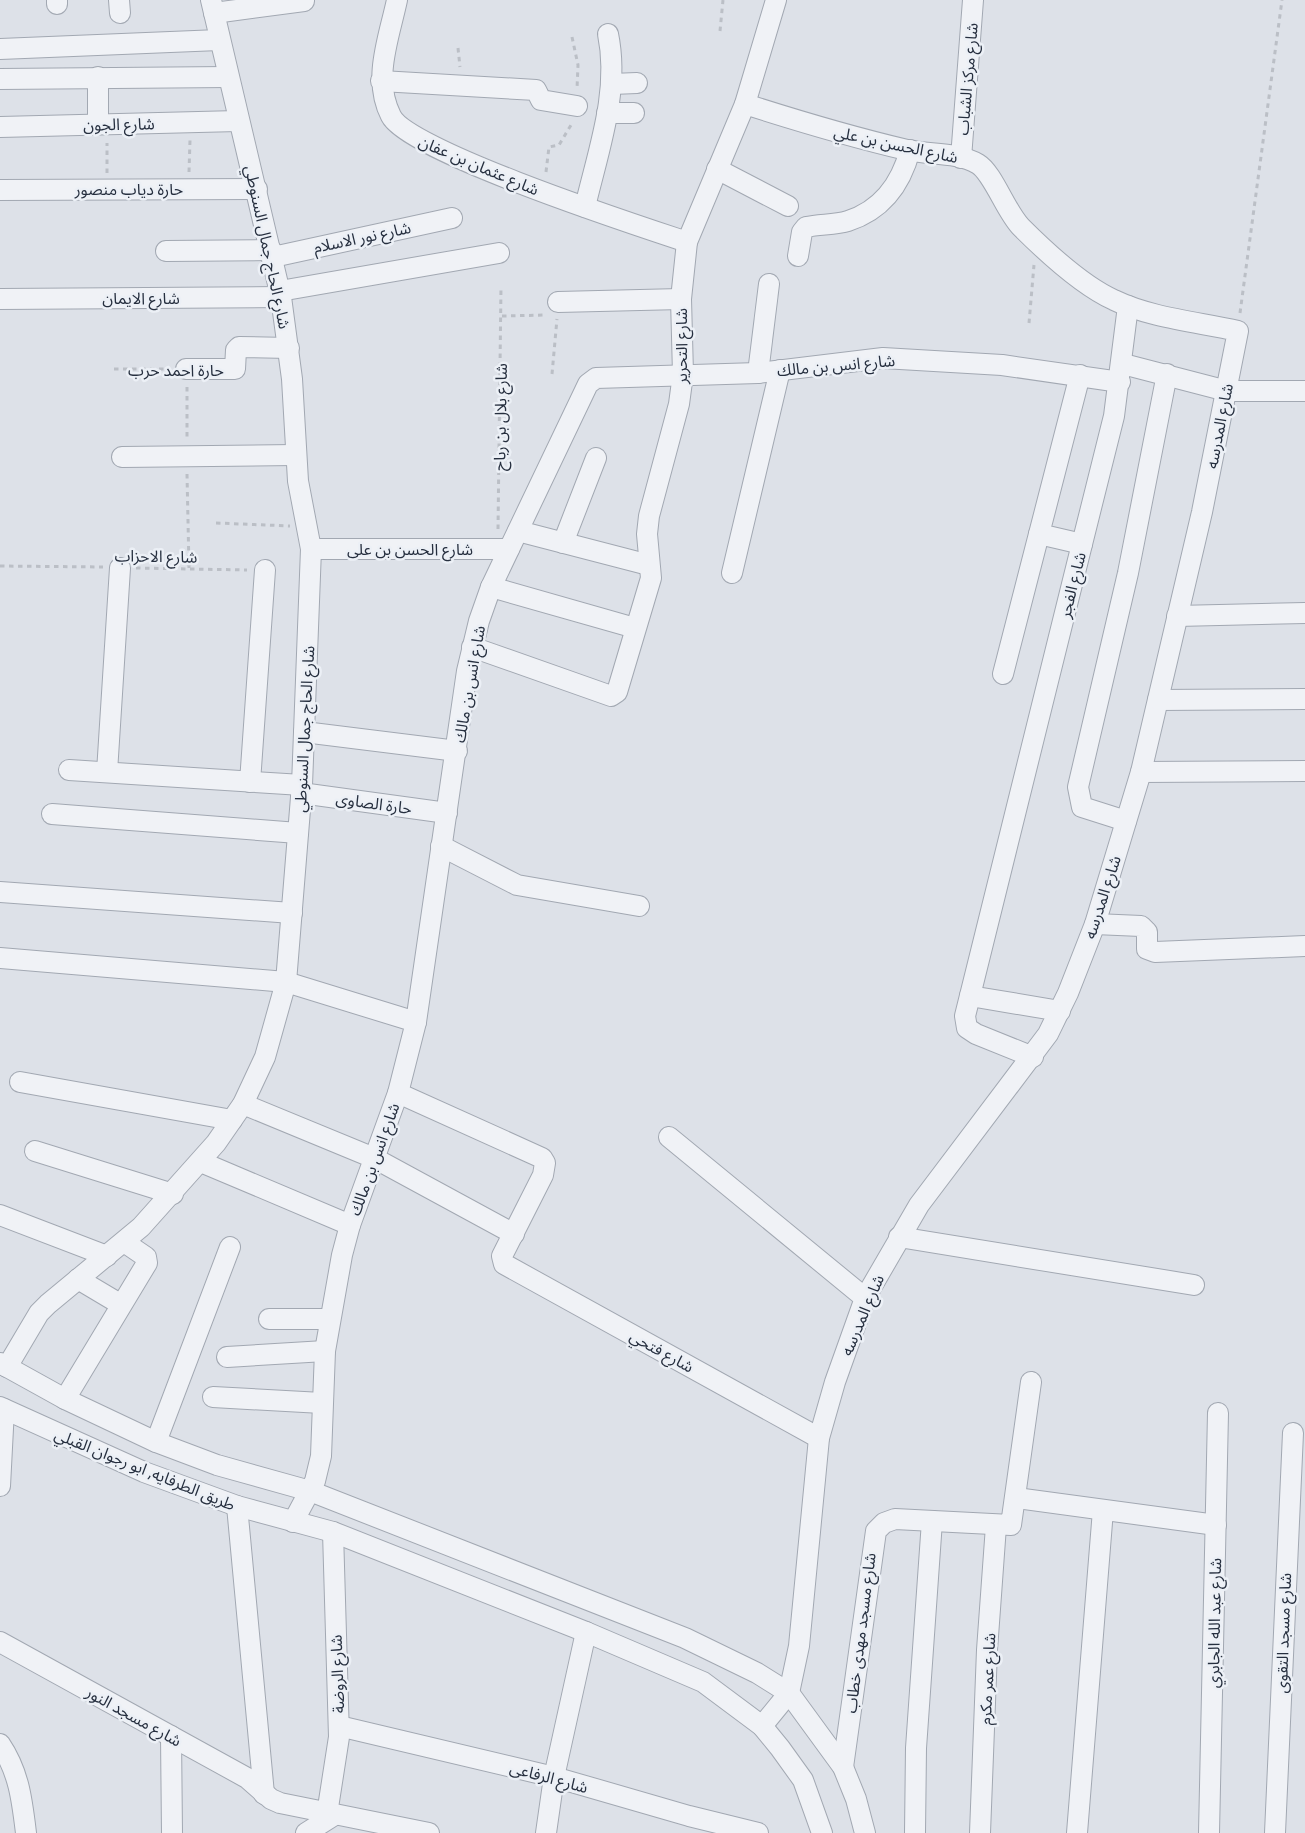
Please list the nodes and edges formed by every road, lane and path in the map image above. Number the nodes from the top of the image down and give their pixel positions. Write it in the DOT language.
graph roads {
  1 [pos="396,0"];
  2 [pos="723,0"];
  3 [pos="776,0"];
  4 [pos="973,0"];
  5 [pos="1282,0"];
  6 [pos="304,1"];
  7 [pos="212,6"];
  8 [pos="720,31"];
  9 [pos="608,34"];
  10 [pos="219,40"];
  11 [pos="0,49"];
  12 [pos="98,77"];
  13 [pos="228,77"];
  14 [pos="0,79"];
  15 [pos="381,81"];
  16 [pos="637,83"];
  17 [pos="612,84"];
  18 [pos="745,104"];
  19 [pos="577,106"];
  20 [pos="607,113"];
  21 [pos="634,113"];
  22 [pos="238,121"];
  23 [pos="190,122"];
  24 [pos="103,124"];
  25 [pos="0,127"];
  26 [pos="910,150"];
  27 [pos="961,158"];
  28 [pos="717,169"];
  29 [pos="107,189"];
  30 [pos="189,189"];
  31 [pos="257,189"];
  32 [pos="0,190"];
  33 [pos="788,206"];
  34 [pos="585,207"];
  35 [pos="452,218"];
  36 [pos="1036,240"];
  37 [pos="687,242"];
  38 [pos="166,251"];
  39 [pos="272,253"];
  40 [pos="499,253"];
  41 [pos="798,256"];
  42 [pos="769,284"];
  43 [pos="501,286"];
  44 [pos="281,294"];
  45 [pos="0,299"];
  46 [pos="681,299"];
  47 [pos="558,302"];
  48 [pos="1128,306"];
  49 [pos="501,316"];
  50 [pos="1029,323"];
  51 [pos="1238,331"];
  52 [pos="289,348"];
  53 [pos="114,369"];
  54 [pos="186,369"];
  55 [pos="780,370"];
  56 [pos="758,373"];
  57 [pos="1122,373"];
  58 [pos="552,374"];
  59 [pos="683,374"];
  60 [pos="1167,374"];
  61 [pos="1080,375"];
  62 [pos="1227,391"];
  63 [pos="1305,391"];
  64 [pos="295,455"];
  65 [pos="122,457"];
  66 [pos="596,459"];
  67 [pos="216,523"];
  68 [pos="307,527"];
  69 [pos="518,531"];
  70 [pos="1039,534"];
  71 [pos="563,543"];
  72 [pos="1082,544"];
  73 [pos="311,549"];
  74 [pos="503,549"];
  75 [pos="649,565"];
  76 [pos="0,566"];
  77 [pos="120,568"];
  78 [pos="265,570"];
  79 [pos="732,573"];
  80 [pos="491,587"];
  81 [pos="1305,613"];
  82 [pos="1178,616"];
  83 [pos="635,628"];
  84 [pos="472,647"];
  85 [pos="1003,674"];
  86 [pos="1305,699"];
  87 [pos="1158,700"];
  88 [pos="304,732"];
  89 [pos="457,751"];
  90 [pos="69,770"];
  91 [pos="1305,771"];
  92 [pos="107,772"];
  93 [pos="1141,772"];
  94 [pos="250,782"];
  95 [pos="302,789"];
  96 [pos="447,813"];
  97 [pos="52,814"];
  98 [pos="1126,821"];
  99 [pos="298,833"];
  100 [pos="441,846"];
  101 [pos="0,892"];
  102 [pos="639,906"];
  103 [pos="292,913"];
  104 [pos="1095,924"];
  105 [pos="1305,945"];
  106 [pos="0,958"];
  107 [pos="286,981"];
  108 [pos="970,996"];
  109 [pos="1060,1011"];
  110 [pos="416,1022"];
  111 [pos="1033,1057"];
  112 [pos="20,1082"];
  113 [pos="398,1093"];
  114 [pos="238,1112"];
  115 [pos="669,1137"];
  116 [pos="34,1151"];
  117 [pos="374,1158"];
  118 [pos="201,1162"];
  119 [pos="173,1194"];
  120 [pos="0,1215"];
  121 [pos="350,1225"];
  122 [pos="514,1234"];
  123 [pos="898,1237"];
  124 [pos="124,1242"];
  125 [pos="230,1247"];
  126 [pos="107,1256"];
  127 [pos="78,1279"];
  128 [pos="1194,1285"];
  129 [pos="865,1298"];
  130 [pos="120,1304"];
  131 [pos="329,1319"];
  132 [pos="269,1320"];
  133 [pos="325,1351"];
  134 [pos="227,1358"];
  135 [pos="3,1365"];
  136 [pos="1031,1382"];
  137 [pos="213,1397"];
  138 [pos="64,1399"];
  139 [pos="322,1403"];
  140 [pos="2,1408"];
  141 [pos="1218,1413"];
  142 [pos="1293,1433"];
  143 [pos="819,1438"];
  144 [pos="156,1442"];
  145 [pos="0,1486"];
  146 [pos="310,1491"];
  147 [pos="1016,1498"];
  148 [pos="237,1506"];
  149 [pos="1103,1510"];
  150 [pos="932,1521"];
  151 [pos="293,1522"];
  152 [pos="1003,1525"];
  153 [pos="1216,1525"];
  154 [pos="333,1533"];
  155 [pos="586,1632"];
  156 [pos="0,1642"];
  157 [pos="789,1693"];
  158 [pos="339,1726"];
  159 [pos="762,1726"];
  160 [pos="171,1736"];
  161 [pos="0,1744"];
  162 [pos="843,1767"];
  163 [pos="554,1776"];
  164 [pos="264,1794"];
  165 [pos="330,1815"];
  166 [pos="26,1833"];
  167 [pos="172,1833"];
  168 [pos="307,1833"];
  169 [pos="429,1833"];
  170 [pos="546,1833"];
  171 [pos="758,1833"];
  172 [pos="822,1833"];
  173 [pos="865,1833"];
  174 [pos="915,1833"];
  175 [pos="980,1833"];
  176 [pos="1077,1833"];
  177 [pos="1209,1833"];
  178 [pos="1275,1833"];
  1 -- 15 [label="street, شارع عثمان بن عفان"];
  2 -- 8 [label="path"];
  3 -- 18 [label="street, شارع التحرير"];
  4 -- 27 [label="street, شارع مركز الشباب"];
  5 -- 51 [label="path"];
  6 -- 7 [label="street"];
  7 -- 10 [label="street, شارع الحاج جمال السنوطي"];
  9 -- 17 [label="street"];
  10 -- 11 [label="street"];
  10 -- 13 [label="street, شارع الحاج جمال السنوطي"];
  12 -- 13 [label="street"];
  12 -- 14 [label="street"];
  12 -- 24 [label="street"];
  13 -- 22 [label="street, شارع الحاج جمال السنوطي"];
  15 -- 19 [label="street"];
  15 -- 34 [label="street, شارع عثمان بن عفان"];
  16 -- 17 [label="street"];
  17 -- 20 [label="street"];
  18 -- 26 [label="street, شارع الحسن بن علي"];
  18 -- 28 [label="street, شارع التحرير"];
  20 -- 21 [label="street"];
  20 -- 34 [label="street"];
  22 -- 23 [label="street, شارع الجون"];
  22 -- 31 [label="street, شارع الحاج جمال السنوطي"];
  23 -- 24 [label="street, شارع الجون"];
  23 -- 30 [label="path"];
  24 -- 25 [label="street, شارع الجون"];
  24 -- 29 [label="path"];
  26 -- 27 [label="street, شارع الحسن بن علي"];
  26 -- 41 [label="street"];
  27 -- 36 [label="street, شارع الحسن بن علي"];
  28 -- 33 [label="street"];
  28 -- 37 [label="street, شارع التحرير"];
  29 -- 30 [label="street, حارة دياب منصور"];
  29 -- 32 [label="street, حارة دياب منصور"];
  30 -- 31 [label="street, حارة دياب منصور"];
  31 -- 39 [label="street, شارع الحاج جمال السنوطي"];
  34 -- 37 [label="street, شارع عثمان بن عفان"];
  35 -- 39 [label="street, شارع نور الاسلام"];
  36 -- 48 [label="street, شارع الحسن بن علي"];
  36 -- 50 [label="path"];
  37 -- 46 [label="street, شارع التحرير"];
  38 -- 39 [label="street, شارع نور الاسلام"];
  39 -- 44 [label="street, شارع الحاج جمال السنوطي"];
  40 -- 44 [label="street, شارع الايمان"];
  42 -- 56 [label="street"];
  43 -- 49 [label="path, شارع بلال بن رباح"];
  44 -- 45 [label="street, شارع الايمان"];
  44 -- 52 [label="street, شارع الحاج جمال السنوطي"];
  46 -- 47 [label="street"];
  46 -- 59 [label="street, شارع التحرير"];
  48 -- 51 [label="street, شارع الحسن بن علي"];
  48 -- 57 [label="street"];
  49 -- 58 [label="path"];
  49 -- 74 [label="path, شارع بلال بن رباح"];
  51 -- 62 [label="street, شارع المدرسه"];
  52 -- 54 [label="street, حارة احمد حرب"];
  52 -- 64 [label="street, شارع الحاج جمال السنوطي"];
  53 -- 54 [label="path, حارة احمد حرب"];
  55 -- 56 [label="street, شارع انس بن مالك"];
  55 -- 61 [label="street, شارع انس بن مالك"];
  55 -- 79 [label="street"];
  56 -- 59 [label="street, شارع انس بن مالك"];
  57 -- 60 [label="street, شارع انس بن مالك"];
  57 -- 61 [label="street, شارع انس بن مالك"];
  57 -- 72 [label="street"];
  59 -- 69 [label="street, شارع انس بن مالك"];
  59 -- 75 [label="street, شارع التحرير"];
  60 -- 62 [label="street, شارع انس بن مالك"];
  60 -- 98 [label="street"];
  61 -- 70 [label="street"];
  62 -- 63 [label="street, شارع انس بن مالك"];
  62 -- 82 [label="street, شارع المدرسه"];
  64 -- 65 [label="street"];
  64 -- 68 [label="street, شارع الحاج جمال السنوطي"];
  66 -- 71 [label="street"];
  67 -- 68 [label="path"];
  68 -- 73 [label="street, شارع الحاج جمال السنوطي"];
  69 -- 71 [label="street"];
  69 -- 74 [label="street, شارع انس بن مالك"];
  70 -- 72 [label="street, شارع الفجر"];
  70 -- 85 [label="street"];
  71 -- 75 [label="street"];
  72 -- 108 [label="street, شارع الفجر"];
  73 -- 74 [label="street, شارع الحسن بن على"];
  73 -- 88 [label="street, شارع الحاج جمال السنوطي"];
  74 -- 80 [label="street, شارع انس بن مالك"];
  75 -- 83 [label="street, شارع التحرير"];
  76 -- 77 [label="path, شارع الاحزاب"];
  77 -- 78 [label="path, شارع الاحزاب"];
  77 -- 92 [label="street"];
  78 -- 94 [label="street"];
  80 -- 83 [label="street"];
  80 -- 84 [label="street, شارع انس بن مالك"];
  81 -- 82 [label="street"];
  82 -- 87 [label="street, شارع المدرسه"];
  83 -- 84 [label="street, شارع التحرير"];
  84 -- 89 [label="street, شارع انس بن مالك"];
  86 -- 87 [label="street"];
  87 -- 93 [label="street, شارع المدرسه"];
  88 -- 89 [label="street"];
  88 -- 95 [label="street, شارع الحاج جمال السنوطي"];
  89 -- 96 [label="street, شارع انس بن مالك"];
  90 -- 92 [label="street, حارة الصاوى"];
  91 -- 93 [label="street"];
  92 -- 94 [label="street, حارة الصاوى"];
  93 -- 98 [label="street, شارع المدرسه"];
  94 -- 95 [label="street, حارة الصاوى"];
  95 -- 96 [label="street, حارة الصاوى"];
  95 -- 99 [label="street, شارع الحاج جمال السنوطي"];
  96 -- 100 [label="street, شارع انس بن مالك"];
  97 -- 99 [label="street"];
  98 -- 104 [label="street, شارع المدرسه"];
  99 -- 103 [label="street, شارع الحاج جمال السنوطي"];
  100 -- 102 [label="street"];
  100 -- 110 [label="street, شارع انس بن مالك"];
  101 -- 103 [label="street"];
  103 -- 107 [label="street, شارع الحاج جمال السنوطي"];
  104 -- 105 [label="street"];
  104 -- 109 [label="street, شارع المدرسه"];
  106 -- 107 [label="street"];
  107 -- 110 [label="street"];
  107 -- 114 [label="street, شارع الحاج جمال السنوطي"];
  108 -- 109 [label="street"];
  108 -- 111 [label="street, شارع الفجر"];
  109 -- 111 [label="street, شارع المدرسه"];
  110 -- 113 [label="street, شارع انس بن مالك"];
  111 -- 123 [label="street, شارع المدرسه"];
  112 -- 114 [label="street"];
  113 -- 117 [label="street, شارع انس بن مالك"];
  113 -- 122 [label="street"];
  114 -- 117 [label="street"];
  114 -- 118 [label="street, شارع الحاج جمال السنوطي"];
  115 -- 129 [label="street"];
  116 -- 119 [label="street"];
  117 -- 121 [label="street, شارع انس بن مالك"];
  117 -- 122 [label="street"];
  118 -- 119 [label="street, شارع الحاج جمال السنوطي"];
  118 -- 121 [label="street"];
  119 -- 124 [label="street, شارع الحاج جمال السنوطي"];
  120 -- 126 [label="street"];
  121 -- 131 [label="street, شارع انس بن مالك"];
  122 -- 143 [label="street, شارع فتحي"];
  123 -- 128 [label="street"];
  123 -- 129 [label="street, شارع المدرسه"];
  124 -- 126 [label="street, شارع الحاج جمال السنوطي"];
  124 -- 130 [label="street"];
  125 -- 144 [label="street"];
  126 -- 127 [label="street, شارع الحاج جمال السنوطي"];
  127 -- 130 [label="street"];
  127 -- 135 [label="street, شارع الحاج جمال السنوطي"];
  129 -- 143 [label="street, شارع المدرسه"];
  130 -- 138 [label="street"];
  131 -- 132 [label="street"];
  131 -- 133 [label="street, شارع انس بن مالك"];
  133 -- 134 [label="street"];
  133 -- 139 [label="street, شارع انس بن مالك"];
  135 -- 138 [label="street, طريق الطرفايه, ابو رجوان القبلي"];
  136 -- 147 [label="street, شارع عمر مكرم"];
  137 -- 139 [label="street"];
  138 -- 144 [label="street, طريق الطرفايه, ابو رجوان القبلي"];
  139 -- 146 [label="street, شارع انس بن مالك"];
  140 -- 145 [label="street"];
  140 -- 148 [label="street, طريق الطرفايه, ابو رجوان القبلي"];
  141 -- 153 [label="street, شارع عبد الله الجابري"];
  142 -- 178 [label="street, شارع مسجد التقوى"];
  143 -- 157 [label="street, شارع المدرسه"];
  144 -- 146 [label="street, طريق الطرفايه, ابو رجوان القبلي"];
  146 -- 151 [label="street, شارع انس بن مالك"];
  146 -- 157 [label="street, طريق الطرفايه, ابو رجوان القبلي"];
  147 -- 149 [label="street"];
  147 -- 152 [label="street, شارع عمر مكرم"];
  148 -- 151 [label="street, طريق الطرفايه, ابو رجوان القبلي"];
  148 -- 164 [label="street"];
  149 -- 153 [label="street"];
  149 -- 176 [label="street"];
  150 -- 152 [label="street, شارع مسجد مهدى خطاب"];
  150 -- 162 [label="street, شارع مسجد مهدى خطاب"];
  150 -- 174 [label="street"];
  151 -- 154 [label="street, طريق الطرفايه, ابو رجوان القبلي"];
  152 -- 175 [label="street, شارع عمر مكرم"];
  153 -- 177 [label="street, شارع عبد الله الجابري"];
  154 -- 155 [label="street, طريق الطرفايه, ابو رجوان القبلي"];
  154 -- 158 [label="street, شارع الروضة"];
  155 -- 159 [label="street, طريق الطرفايه, ابو رجوان القبلي"];
  155 -- 163 [label="street"];
  156 -- 160 [label="street, شارع مسجد النور"];
  157 -- 159 [label="street, شارع المدرسه"];
  157 -- 162 [label="street"];
  158 -- 163 [label="street, شارع الرفاعى"];
  158 -- 165 [label="street, شارع الروضة"];
  159 -- 172 [label="street, طريق الطرفايه, ابو رجوان القبلي"];
  160 -- 164 [label="street, شارع مسجد النور"];
  160 -- 167 [label="street"];
  161 -- 166 [label="street"];
  162 -- 173 [label="street"];
  163 -- 170 [label="street"];
  163 -- 171 [label="street, شارع الرفاعى"];
  164 -- 165 [label="street, شارع مسجد النور"];
  165 -- 168 [label="street"];
  165 -- 169 [label="street, شارع مسجد النور"];
}
